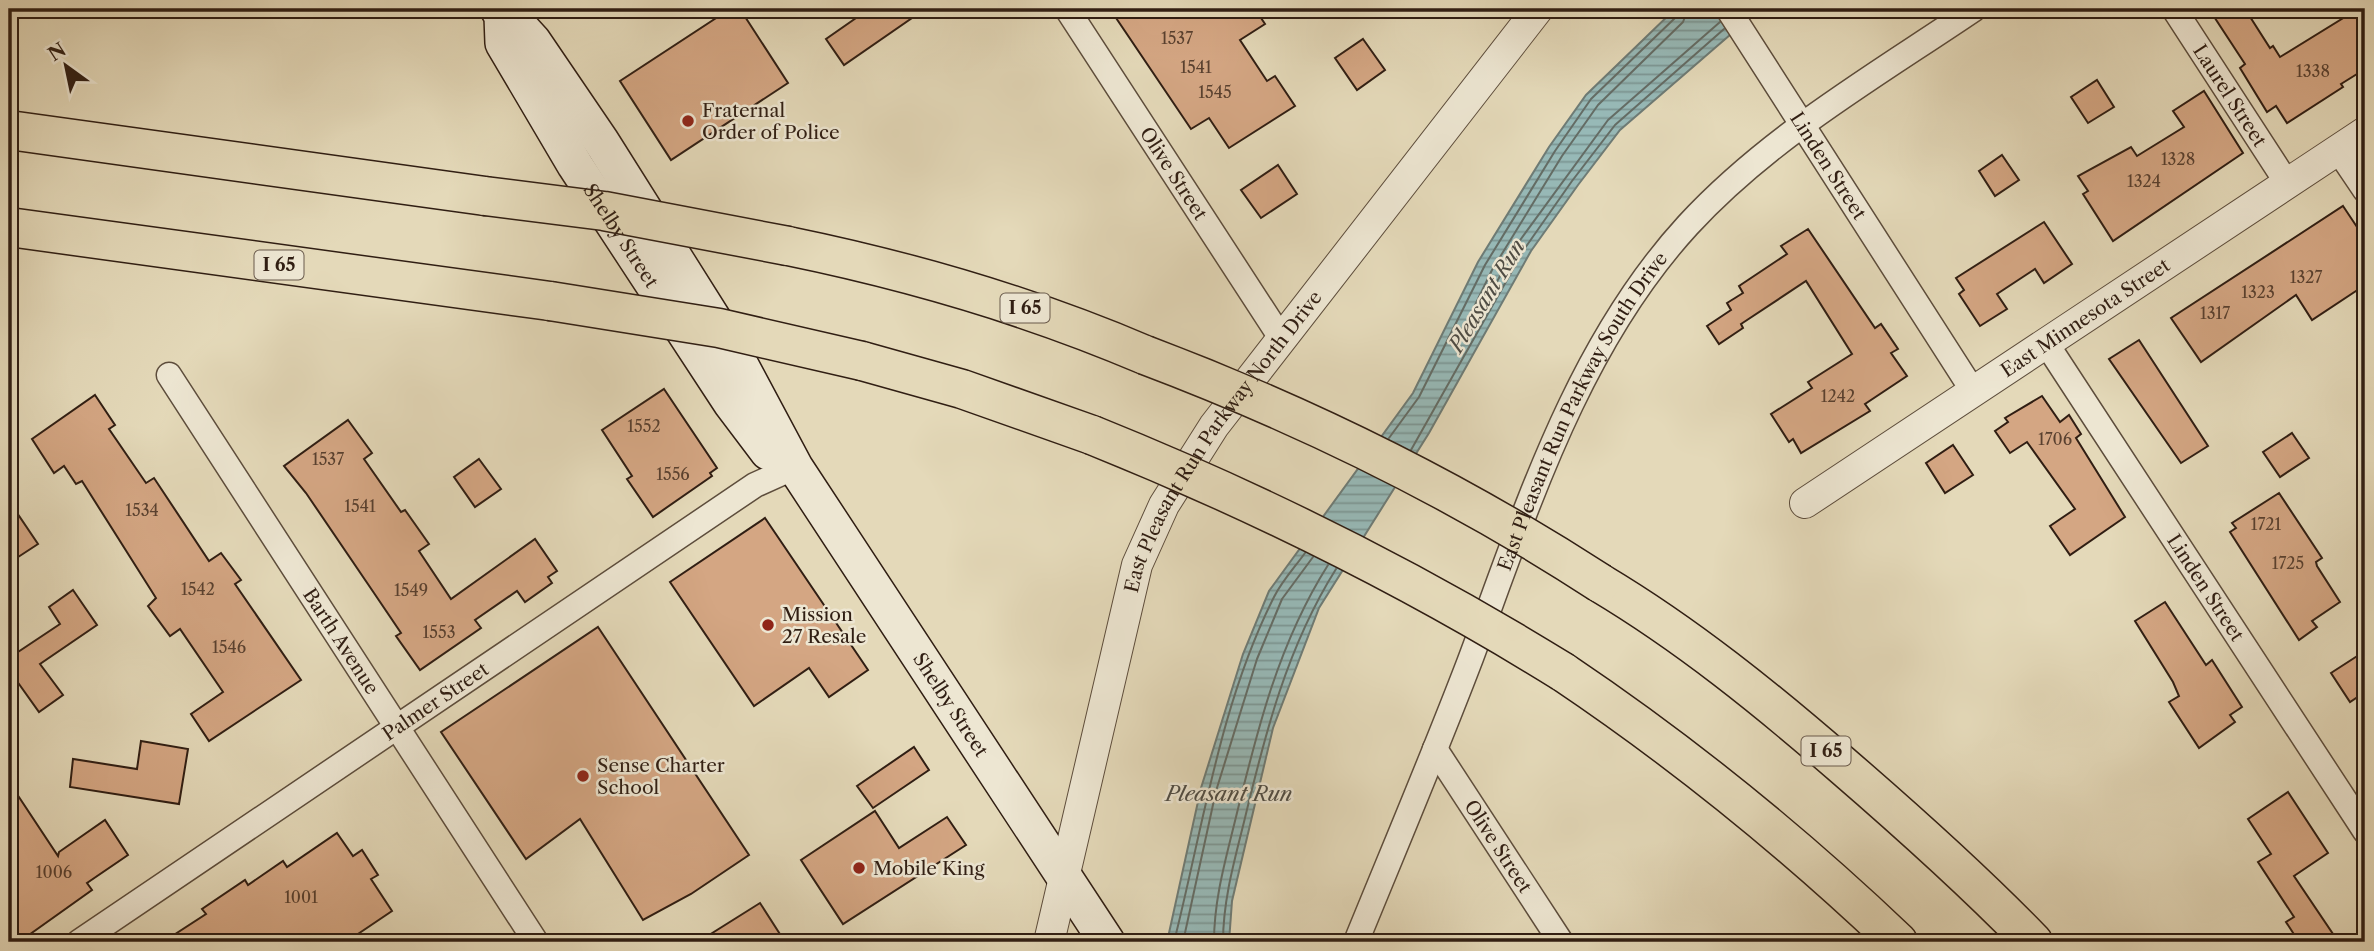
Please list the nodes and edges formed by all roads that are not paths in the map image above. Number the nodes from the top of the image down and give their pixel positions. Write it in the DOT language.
graph roads {
  1 [pos="1067,9"];
  2 [pos="1538,9"];
  3 [pos="1728,9"];
  4 [pos="1974,9"];
  5 [pos="2174,9"];
  6 [pos="500,13"];
  7 [pos="9,103"];
  8 [pos="1802,126"];
  9 [pos="9,130"];
  10 [pos="2365,132"];
  11 [pos="2338,150"];
  12 [pos="351,178"];
  13 [pos="2287,183"];
  14 [pos="2365,190"];
  15 [pos="9,227"];
  16 [pos="1281,338"];
  17 [pos="2046,343"];
  18 [pos="169,375"];
  19 [pos="1973,391"];
  20 [pos="795,467"];
  21 [pos="1805,503"];
  22 [pos="397,726"];
  23 [pos="1435,750"];
  24 [pos="2365,831"];
  25 [pos="1064,876"];
  26 [pos="79,942"];
  27 [pos="536,942"];
  28 [pos="1049,942"];
  29 [pos="1107,942"];
  30 [pos="1356,942"];
  31 [pos="1562,942"];
  32 [pos="1898,942"];
  33 [pos="2033,942"];
  1 -- 16 [label="street, Olive Street"];
  2 -- 16 [label="street, East Pleasant Run Parkway North Drive"];
  3 -- 8 [label="street, Linden Street"];
  4 -- 8 [label="street, East Pleasant Run Parkway South Drive"];
  5 -- 13 [label="street, Laurel Street"];
  6 -- 20 [label="main road, Shelby Street"];
  7 -- 12 [label="highway"];
  8 -- 19 [label="street, Linden Street"];
  8 -- 23 [label="street, East Pleasant Run Parkway South Drive"];
  9 -- 12 [label="highway, I 65"];
  10 -- 11 [label="street, East Minnesota Street"];
  11 -- 13 [label="street, East Minnesota Street"];
  11 -- 14 [label="street"];
  12 -- 33 [label="highway, I 65, bridge"];
  13 -- 17 [label="street, East Minnesota Street"];
  15 -- 32 [label="highway, I 65, bridge"];
  16 -- 25 [label="street, East Pleasant Run Parkway North Drive"];
  17 -- 19 [label="street, East Minnesota Street"];
  17 -- 24 [label="street, Linden Street"];
  18 -- 22 [label="street, Barth Avenue"];
  19 -- 21 [label="street, East Minnesota Street"];
  20 -- 22 [label="street, Palmer Street"];
  20 -- 25 [label="main road, Shelby Street"];
  22 -- 26 [label="street, Palmer Street"];
  22 -- 27 [label="street, Barth Avenue"];
  23 -- 30 [label="street, East Pleasant Run Parkway South Drive"];
  23 -- 31 [label="street, Olive Street"];
  25 -- 28 [label="street, East Pleasant Run Parkway North Drive"];
  25 -- 29 [label="main road, Shelby Street"];
}
